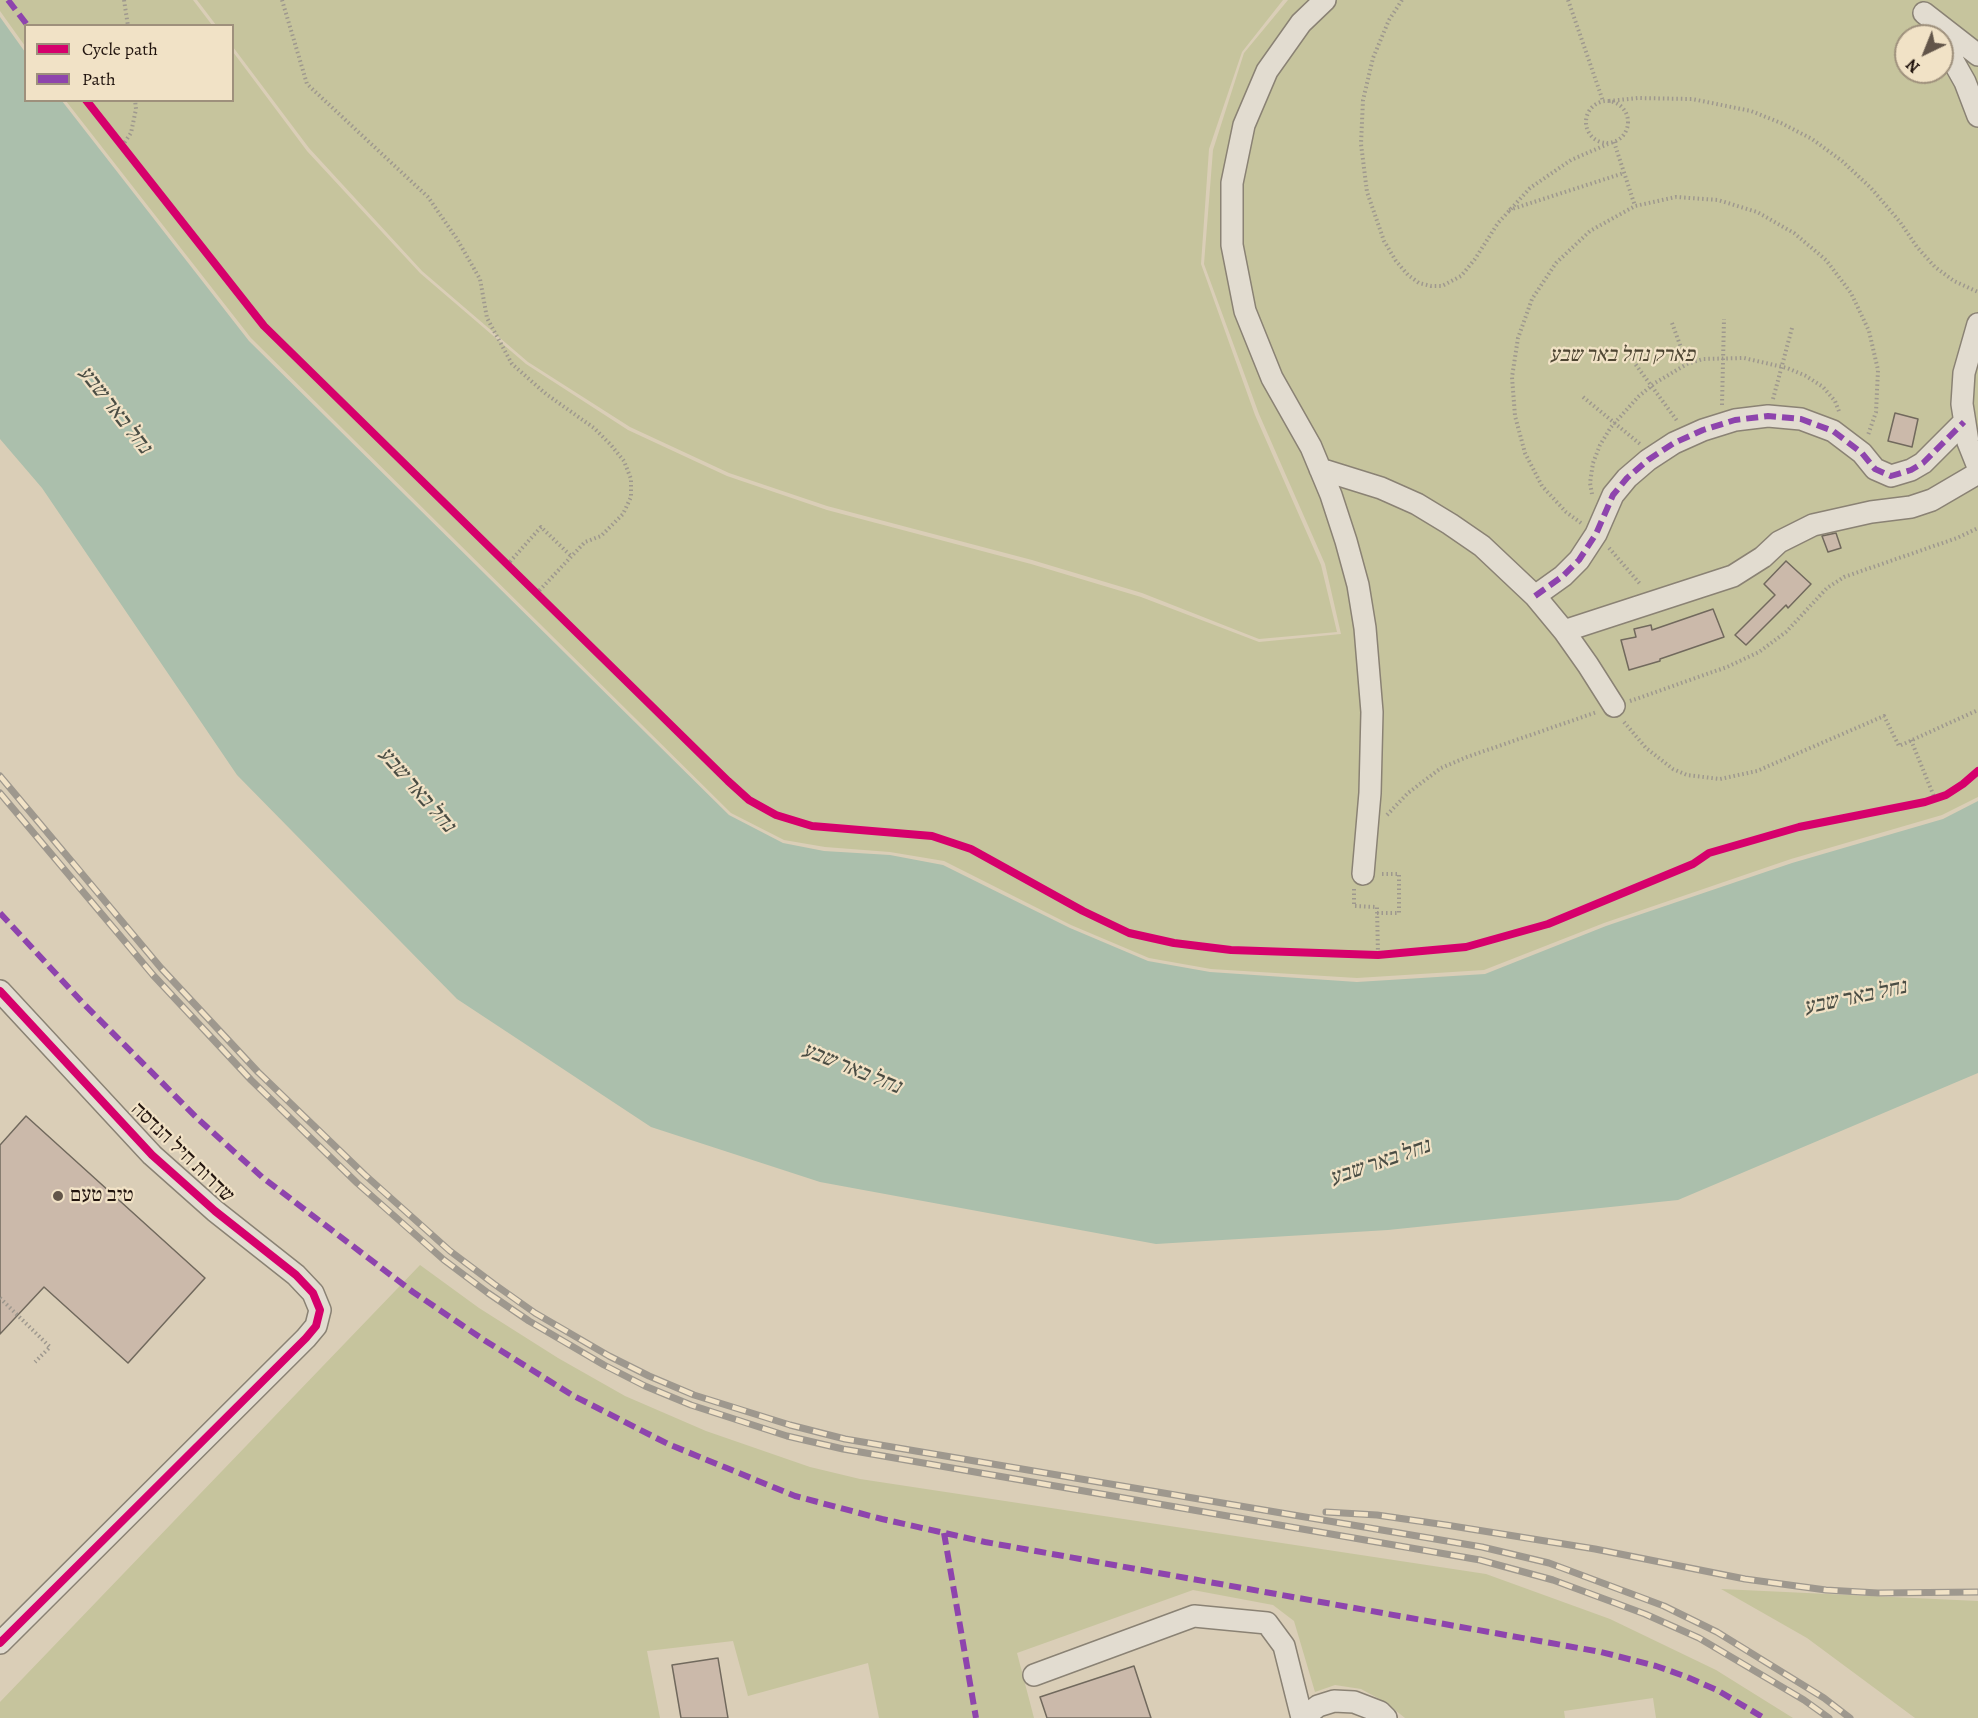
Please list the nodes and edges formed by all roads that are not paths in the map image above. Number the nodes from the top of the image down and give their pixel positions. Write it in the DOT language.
graph roads {
  1 [pos="1325,0"];
  2 [pos="1917,7"];
  3 [pos="1930,24"];
  4 [pos="1978,55"];
  5 [pos="1954,62"];
  6 [pos="1978,116"];
  7 [pos="1978,324"];
  8 [pos="1964,422"];
  9 [pos="1978,467"];
  10 [pos="1320,469"];
  11 [pos="1978,473"];
  12 [pos="1535,596"];
  13 [pos="1564,631"];
  14 [pos="1614,706"];
  15 [pos="1363,874"];
  16 [pos="3,1002"];
  17 [pos="0,1643"];
  18 [pos="1034,1675"];
  19 [pos="1302,1718"];
  20 [pos="1386,1718"];
  1 -- 10 [label="street"];
  2 -- 3 [label="street"];
  2 -- 4 [label="street"];
  5 -- 6 [label="street"];
  7 -- 8 [label="street"];
  8 -- 9 [label="street"];
  8 -- 12 [label="street"];
  10 -- 12 [label="street"];
  10 -- 15 [label="street"];
  11 -- 13 [label="street"];
  12 -- 13 [label="street"];
  13 -- 14 [label="street"];
  16 -- 17 [label="street, שדרות חיל הנדסה"];
  18 -- 19 [label="street"];
  19 -- 20 [label="street"];
}
